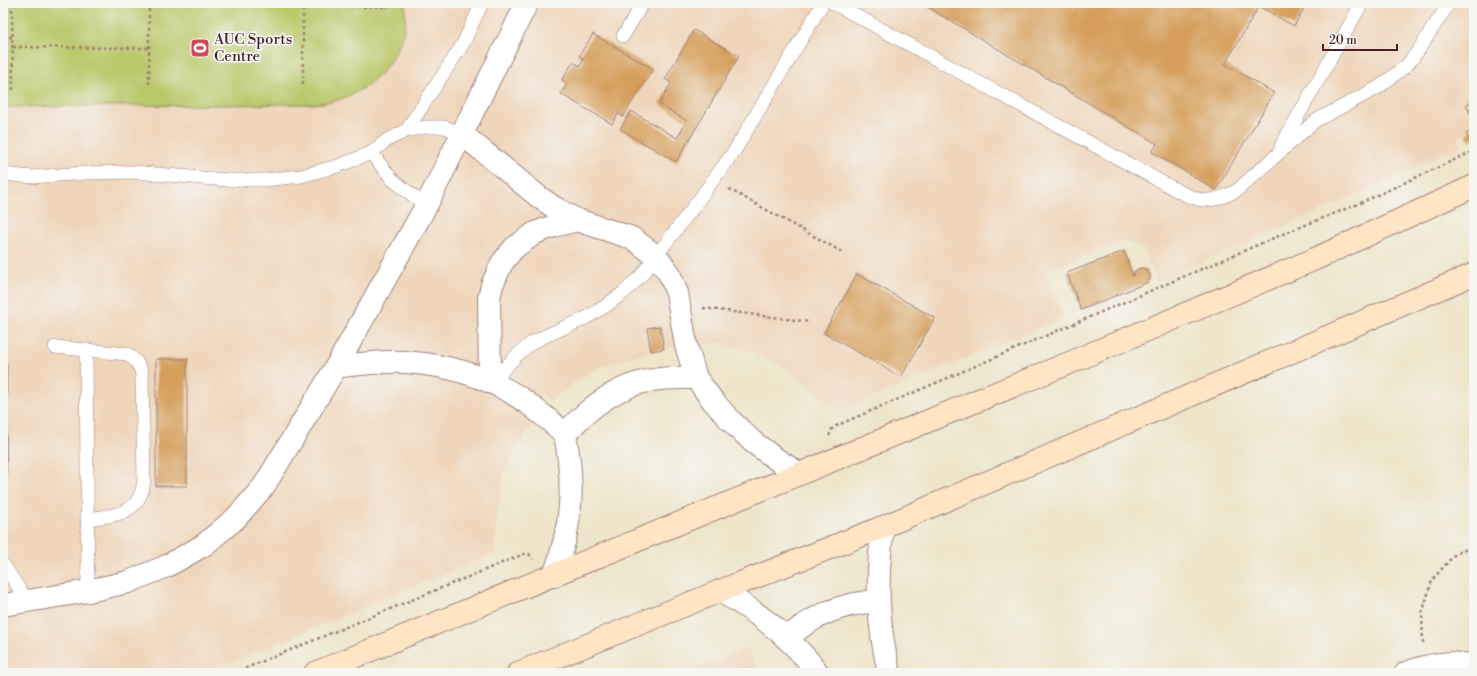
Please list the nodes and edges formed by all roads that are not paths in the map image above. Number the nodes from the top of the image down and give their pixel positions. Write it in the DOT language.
graph roads {
  1 [pos="482,3"];
  2 [pos="527,3"];
  3 [pos="643,3"];
  4 [pos="823,3"];
  5 [pos="833,3"];
  6 [pos="1362,3"];
  7 [pos="1449,3"];
  8 [pos="623,36"];
  9 [pos="406,131"];
  10 [pos="462,134"];
  11 [pos="371,153"];
  12 [pos="1276,155"];
  13 [pos="3,174"];
  14 [pos="1474,186"];
  15 [pos="426,206"];
  16 [pos="578,220"];
  17 [pos="656,256"];
  18 [pos="1474,274"];
  19 [pos="55,347"];
  20 [pos="86,350"];
  21 [pos="336,367"];
  22 [pos="696,378"];
  23 [pos="493,383"];
  24 [pos="565,434"];
  25 [pos="800,474"];
  26 [pos="88,519"];
  27 [pos="883,527"];
  28 [pos="3,564"];
  29 [pos="546,579"];
  30 [pos="88,591"];
  31 [pos="720,591"];
  32 [pos="878,601"];
  33 [pos="28,602"];
  34 [pos="3,605"];
  35 [pos="787,638"];
  36 [pos="1474,666"];
  37 [pos="1414,670"];
  38 [pos="315,673"];
  39 [pos="518,673"];
  40 [pos="818,673"];
  41 [pos="889,673"];
  1 -- 9 [label="lane"];
  2 -- 10 [label="street"];
  3 -- 8 [label="lane"];
  4 -- 17 [label="lane"];
  5 -- 12 [label="lane"];
  6 -- 12 [label="lane"];
  7 -- 12 [label="lane"];
  9 -- 10 [label="lane"];
  9 -- 11 [label="lane"];
  10 -- 15 [label="street"];
  10 -- 16 [label="street"];
  11 -- 13 [label="lane"];
  11 -- 15 [label="lane"];
  14 -- 25 [label="main road"];
  15 -- 21 [label="street"];
  16 -- 17 [label="street"];
  16 -- 23 [label="street"];
  17 -- 22 [label="street"];
  17 -- 23 [label="lane"];
  18 -- 27 [label="main road"];
  19 -- 20 [label="lane"];
  20 -- 26 [label="lane"];
  20 -- 26 [label="lane"];
  21 -- 23 [label="street"];
  21 -- 30 [label="street"];
  22 -- 24 [label="street"];
  22 -- 25 [label="street"];
  23 -- 24 [label="street"];
  24 -- 29 [label="street"];
  25 -- 29 [label="main road"];
  26 -- 30 [label="lane"];
  27 -- 31 [label="main road"];
  27 -- 32 [label="street"];
  28 -- 33 [label="lane"];
  29 -- 38 [label="main road"];
  30 -- 33 [label="street"];
  31 -- 35 [label="street"];
  31 -- 39 [label="main road"];
  32 -- 35 [label="street"];
  32 -- 41 [label="street"];
  33 -- 34 [label="street"];
  35 -- 40 [label="street"];
  36 -- 37 [label="street"];
}
